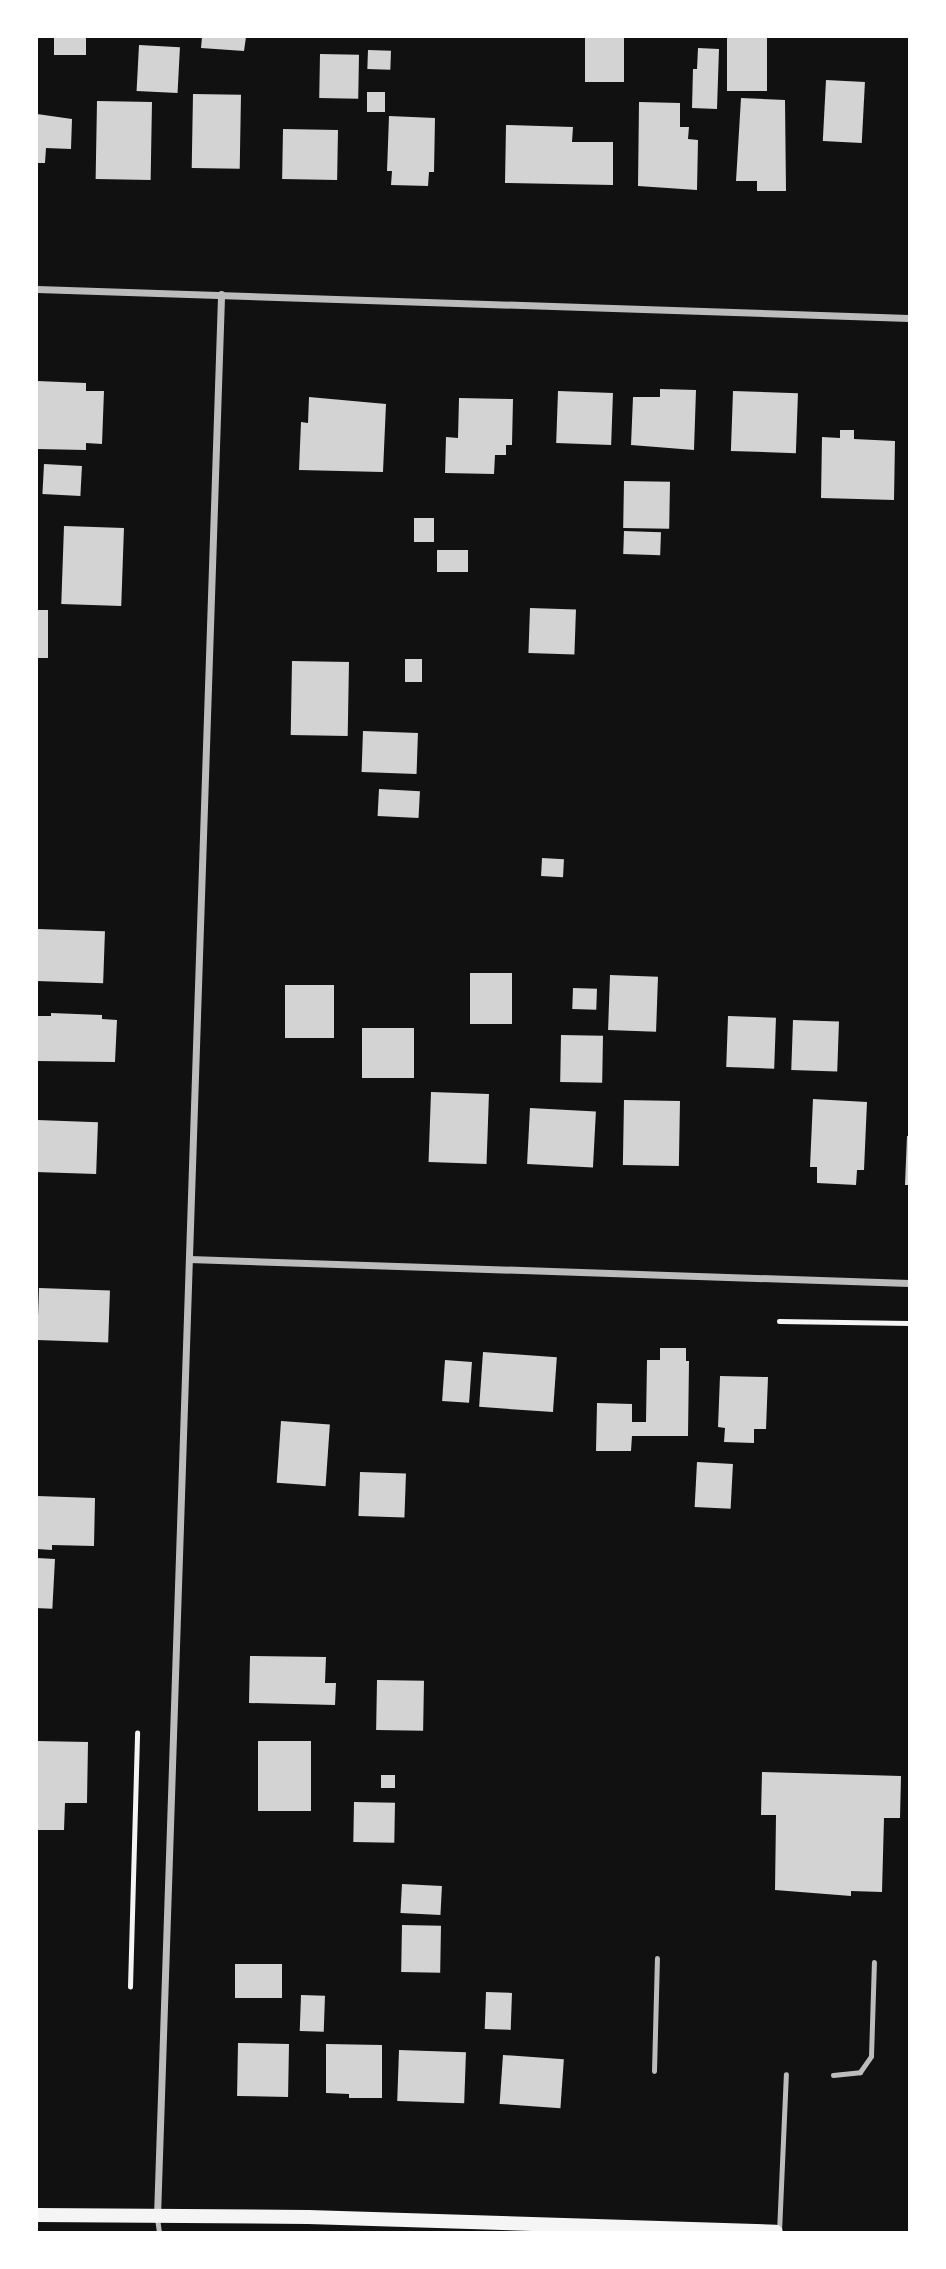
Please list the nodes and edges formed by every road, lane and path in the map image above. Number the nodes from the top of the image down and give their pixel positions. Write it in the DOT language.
graph roads {
  1 [pos="37,289"];
  2 [pos="221,294"];
  3 [pos="909,318"];
  4 [pos="189,1259"];
  5 [pos="909,1283"];
  6 [pos="779,1321"];
  7 [pos="909,1323"];
  8 [pos="137,1733"];
  9 [pos="657,1958"];
  10 [pos="874,1962"];
  11 [pos="130,1987"];
  12 [pos="654,2071"];
  13 [pos="786,2074"];
  14 [pos="833,2075"];
  15 [pos="37,2215"];
  16 [pos="157,2216"];
  17 [pos="159,2232"];
  18 [pos="777,2232"];
  1 -- 2 [label="street"];
  2 -- 3 [label="street"];
  2 -- 4 [label="street"];
  4 -- 5 [label="street"];
  4 -- 16 [label="street"];
  6 -- 7 [label="path"];
  8 -- 11 [label="path"];
  9 -- 12 [label="lane"];
  10 -- 14 [label="lane"];
  13 -- 18 [label="lane"];
  15 -- 16 [label="main road"];
  16 -- 17 [label="lane"];
  16 -- 18 [label="main road"];
}
